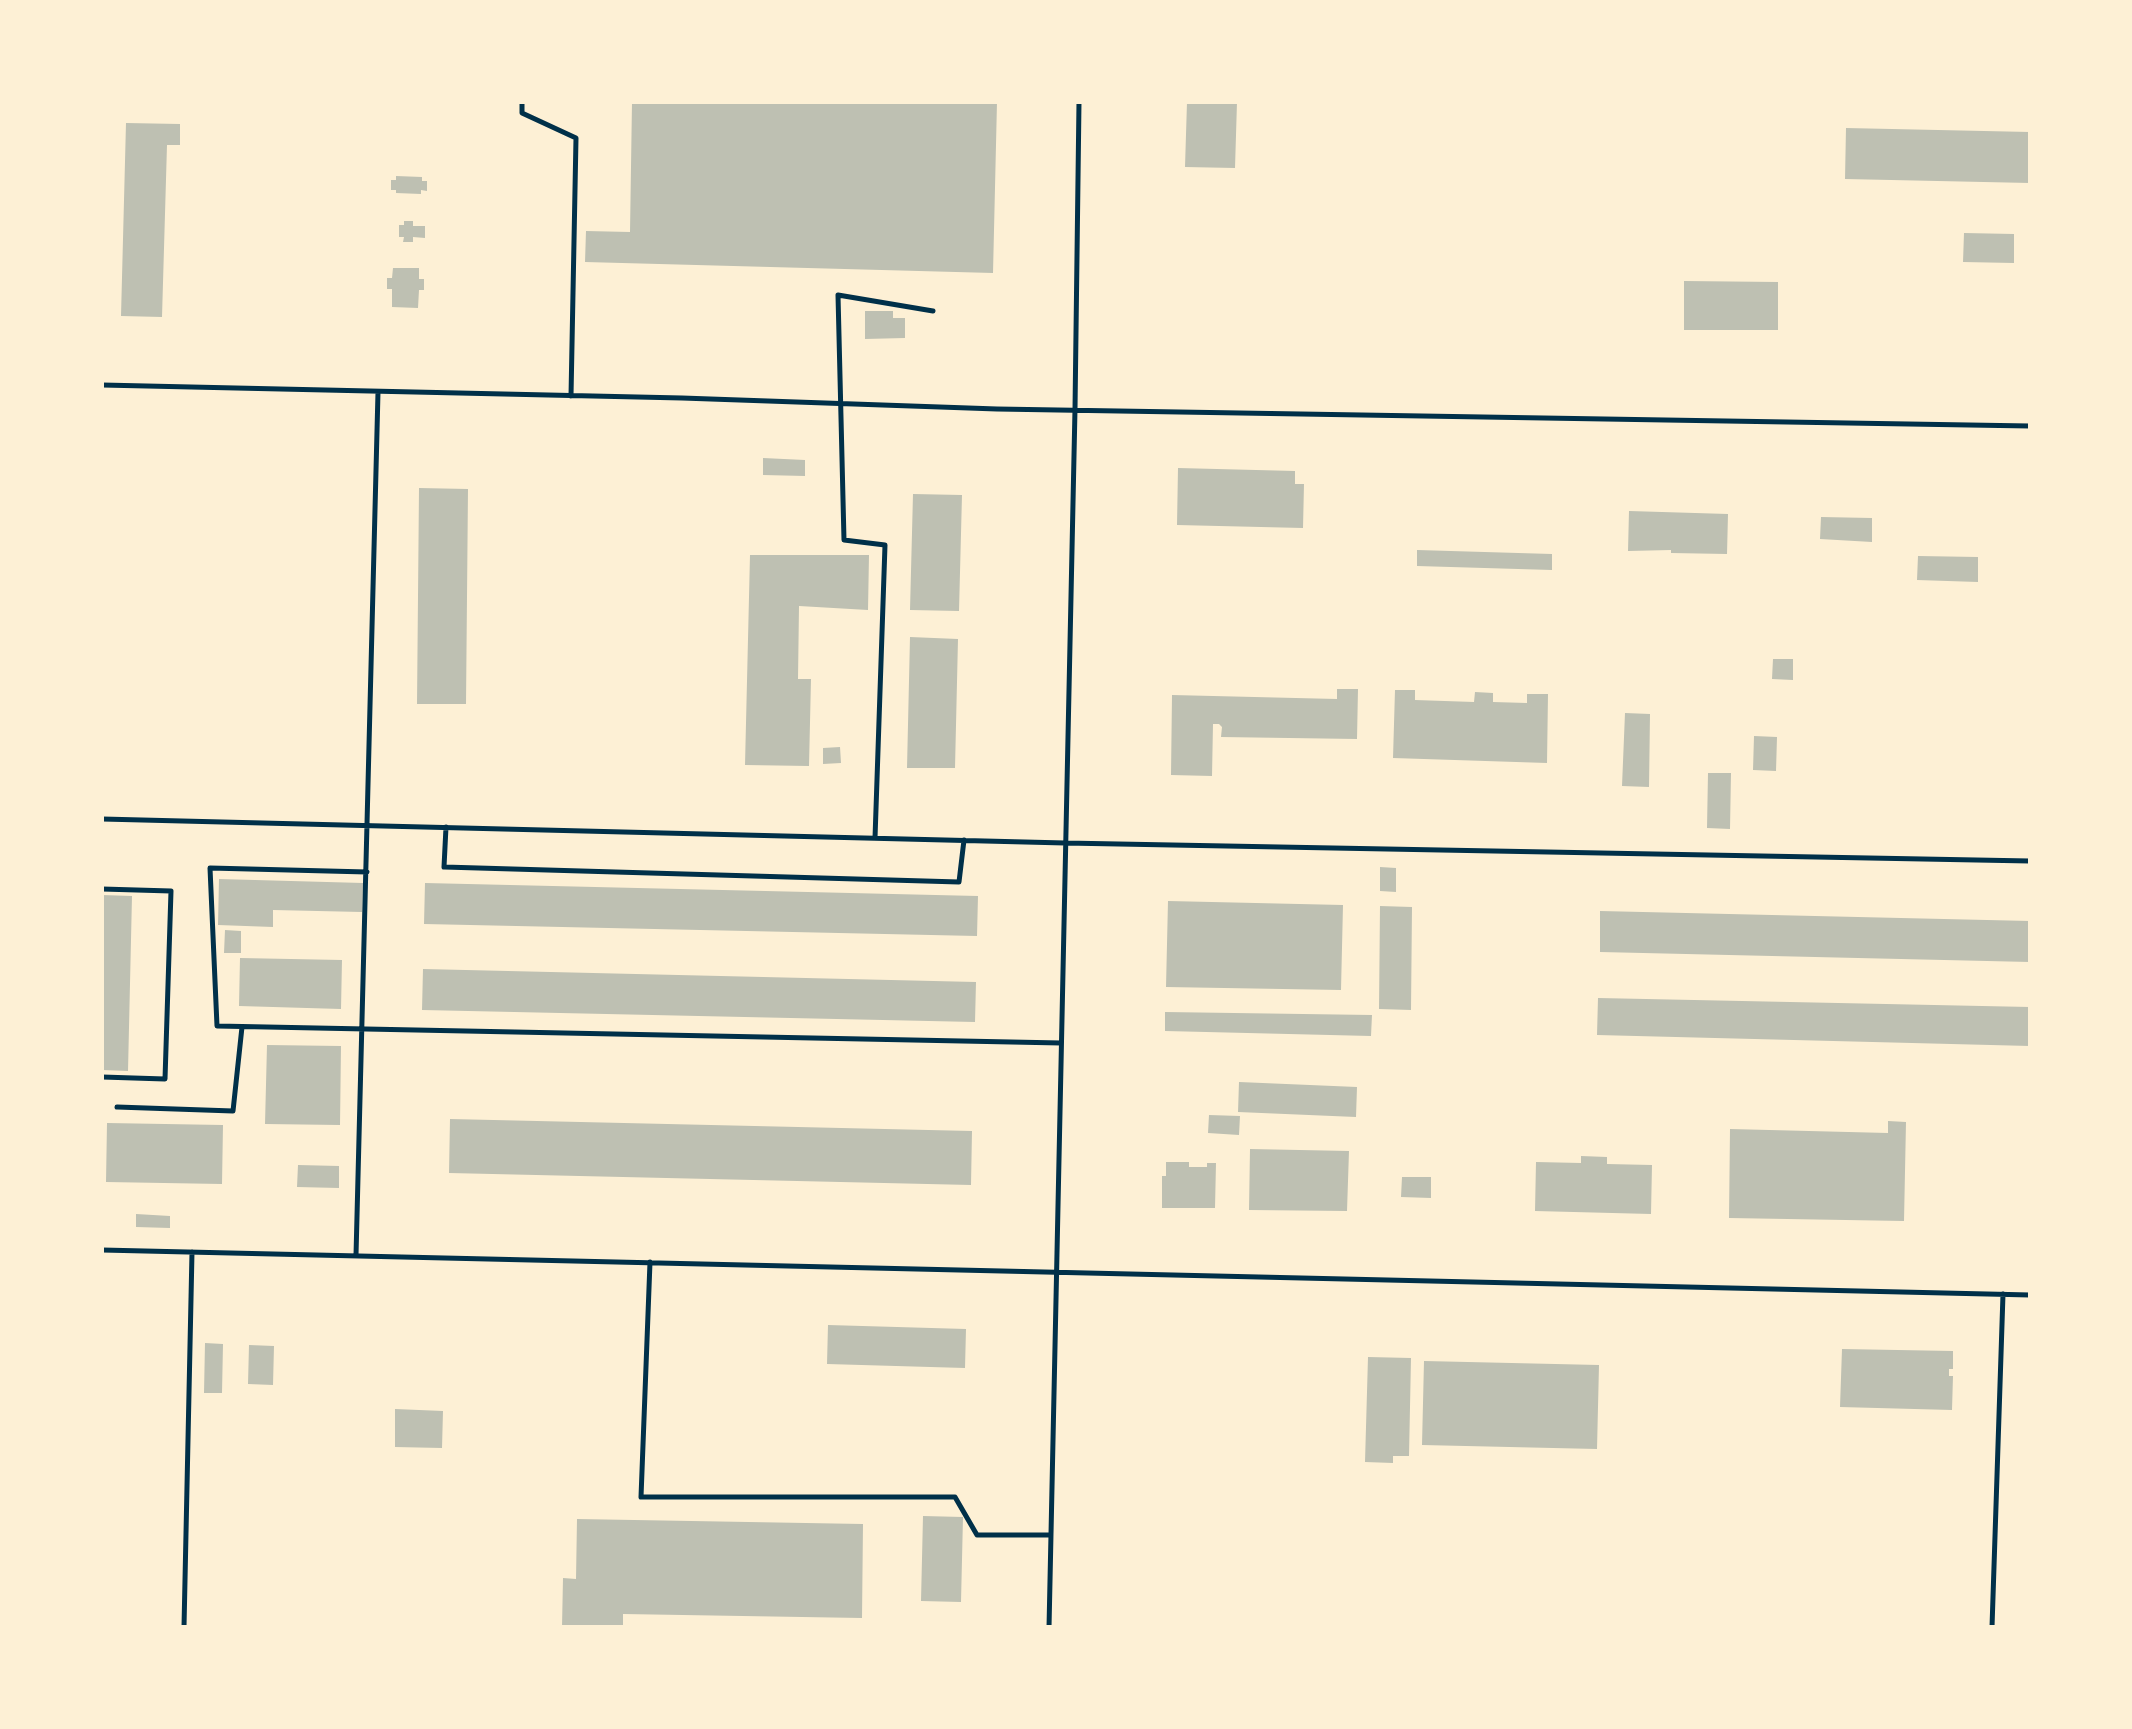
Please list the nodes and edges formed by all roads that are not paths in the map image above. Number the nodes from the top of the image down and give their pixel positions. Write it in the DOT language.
graph roads {
  1 [pos="522,102"];
  2 [pos="1079,102"];
  3 [pos="933,311"];
  4 [pos="102,385"];
  5 [pos="378,392"];
  6 [pos="571,396"];
  7 [pos="842,404"];
  8 [pos="1075,409"];
  9 [pos="2030,426"];
  10 [pos="102,819"];
  11 [pos="368,825"];
  12 [pos="446,827"];
  13 [pos="875,838"];
  14 [pos="964,840"];
  15 [pos="1065,843"];
  16 [pos="2030,861"];
  17 [pos="367,872"];
  18 [pos="102,889"];
  19 [pos="242,1027"];
  20 [pos="362,1029"];
  21 [pos="1061,1043"];
  22 [pos="102,1077"];
  23 [pos="117,1107"];
  24 [pos="102,1250"];
  25 [pos="192,1252"];
  26 [pos="356,1255"];
  27 [pos="650,1262"];
  28 [pos="1055,1273"];
  29 [pos="2003,1294"];
  30 [pos="2030,1295"];
  31 [pos="1051,1535"];
  32 [pos="184,1627"];
  33 [pos="1049,1627"];
  34 [pos="1992,1627"];
  1 -- 6 [label="lane"];
  2 -- 8 [label="lane"];
  3 -- 7 [label="lane"];
  4 -- 5 [label="lane"];
  5 -- 6 [label="lane"];
  5 -- 11 [label="lane"];
  6 -- 7 [label="lane"];
  7 -- 8 [label="lane"];
  7 -- 13 [label="lane"];
  8 -- 9 [label="lane"];
  8 -- 15 [label="lane"];
  10 -- 11 [label="lane"];
  11 -- 12 [label="lane"];
  11 -- 17 [label="lane"];
  12 -- 13 [label="lane"];
  12 -- 14 [label="lane"];
  13 -- 14 [label="lane"];
  14 -- 15 [label="lane"];
  15 -- 16 [label="lane"];
  15 -- 21 [label="lane"];
  17 -- 19 [label="lane"];
  17 -- 20 [label="lane"];
  18 -- 22 [label="lane"];
  19 -- 20 [label="lane"];
  19 -- 23 [label="lane"];
  20 -- 21 [label="lane"];
  20 -- 26 [label="lane"];
  21 -- 28 [label="lane"];
  24 -- 25 [label="lane"];
  25 -- 26 [label="lane"];
  25 -- 32 [label="lane"];
  26 -- 27 [label="lane"];
  27 -- 28 [label="lane"];
  27 -- 31 [label="lane"];
  28 -- 29 [label="lane"];
  28 -- 31 [label="lane"];
  29 -- 30 [label="lane"];
  29 -- 34 [label="lane"];
  31 -- 33 [label="lane"];
}
